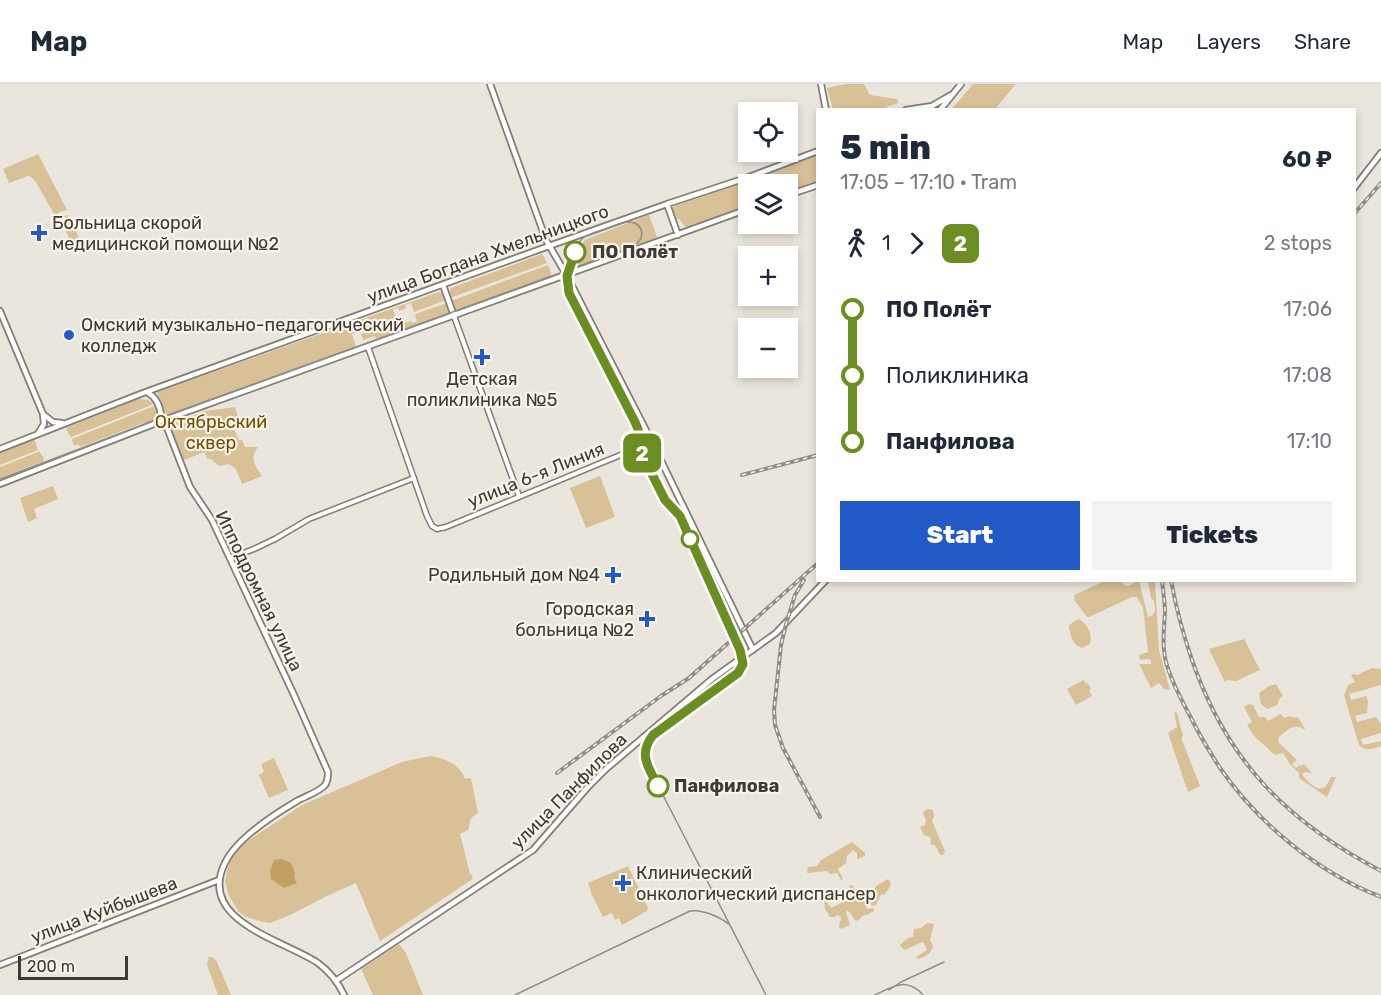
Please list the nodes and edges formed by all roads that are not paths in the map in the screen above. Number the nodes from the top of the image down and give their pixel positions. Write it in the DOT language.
graph roads {
  1 [pos="490,84"];
  2 [pos="821,84"];
  3 [pos="961,84"];
  4 [pos="951,95"];
  5 [pos="826,108"];
  6 [pos="924,108"];
  7 [pos="941,108"];
  8 [pos="816,152"];
  9 [pos="1381,153"];
  10 [pos="1356,185"];
  11 [pos="816,186"];
  12 [pos="798,192"];
  13 [pos="667,204"];
  14 [pos="738,213"];
  15 [pos="678,235"];
  16 [pos="549,246"];
  17 [pos="567,276"];
  18 [pos="443,285"];
  19 [pos="0,311"];
  20 [pos="454,316"];
  21 [pos="368,347"];
  22 [pos="147,392"];
  23 [pos="43,414"];
  24 [pos="164,420"];
  25 [pos="156,423"];
  26 [pos="64,424"];
  27 [pos="37,434"];
  28 [pos="651,442"];
  29 [pos="0,449"];
  30 [pos="414,478"];
  31 [pos="0,484"];
  32 [pos="519,496"];
  33 [pos="230,558"];
  34 [pos="824,582"];
  35 [pos="753,650"];
  36 [pos="219,880"];
  37 [pos="0,965"];
  38 [pos="337,980"];
  39 [pos="344,995"];
  1 -- 16 [label="main road"];
  2 -- 5 [label="main road"];
  3 -- 4 [label="main road"];
  4 -- 6 [label="main road"];
  4 -- 7 [label="main road"];
  8 -- 13 [label="main road, улица Богдана Хмельницкого"];
  9 -- 10 [label="main road"];
  11 -- 12 [label="main road"];
  13 -- 15 [label="main road"];
  13 -- 16 [label="main road, улица Богдана Хмельницкого"];
  14 -- 15 [label="main road"];
  15 -- 17 [label="main road"];
  16 -- 17 [label="main road"];
  16 -- 18 [label="main road, улица Богдана Хмельницкого"];
  17 -- 20 [label="main road"];
  17 -- 28 [label="main road"];
  18 -- 20 [label="main road"];
  18 -- 22 [label="main road, улица Богдана Хмельницкого"];
  19 -- 23 [label="main road"];
  20 -- 21 [label="main road"];
  20 -- 32 [label="street"];
  21 -- 24 [label="main road"];
  21 -- 30 [label="street"];
  22 -- 25 [label="main road"];
  22 -- 26 [label="main road, улица Богдана Хмельницкого"];
  23 -- 26 [label="main road"];
  23 -- 27 [label="main road"];
  24 -- 25 [label="main road"];
  24 -- 33 [label="main road, Ипподромная улица"];
  25 -- 31 [label="main road"];
  26 -- 27 [label="main road, улица Богдана Хмельницкого"];
  27 -- 29 [label="main road, улица Богдана Хмельницкого"];
  28 -- 32 [label="street, улица 6-я Линия"];
  28 -- 35 [label="main road"];
  30 -- 32 [label="street, улица 6-я Линия"];
  30 -- 33 [label="street"];
  33 -- 36 [label="main road, Ипподромная улица"];
  34 -- 35 [label="main road, улица Панфилова"];
  35 -- 38 [label="main road, улица Панфилова"];
  36 -- 37 [label="main road, улица Куйбышева"];
  36 -- 38 [label="main road"];
  38 -- 39 [label="main road"];
}
